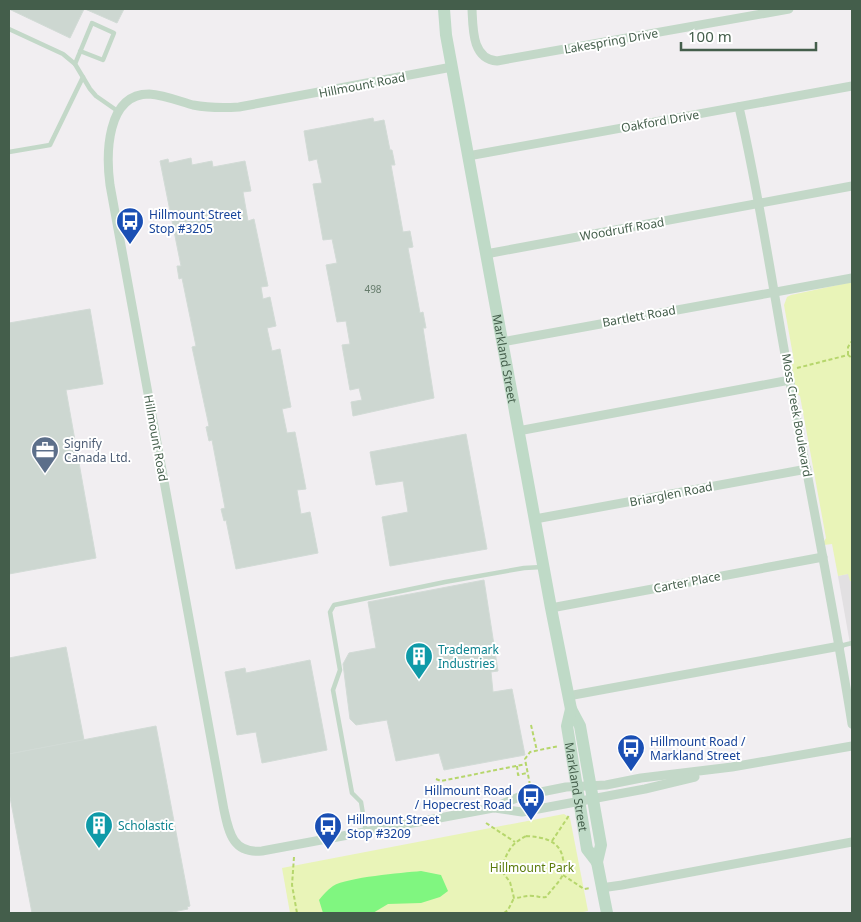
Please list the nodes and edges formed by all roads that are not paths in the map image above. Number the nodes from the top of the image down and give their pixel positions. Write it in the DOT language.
graph roads {
  1 [pos="444,9"];
  2 [pos="472,9"];
  3 [pos="789,9"];
  4 [pos="9,29"];
  5 [pos="80,51"];
  6 [pos="74,64"];
  7 [pos="452,68"];
  8 [pos="83,77"];
  9 [pos="852,86"];
  10 [pos="739,107"];
  11 [pos="119,112"];
  12 [pos="9,152"];
  13 [pos="468,156"];
  14 [pos="852,186"];
  15 [pos="759,204"];
  16 [pos="486,254"];
  17 [pos="852,278"];
  18 [pos="775,292"];
  19 [pos="502,342"];
  20 [pos="790,380"];
  21 [pos="518,431"];
  22 [pos="807,469"];
  23 [pos="535,519"];
  24 [pos="822,557"];
  25 [pos="543,567"];
  26 [pos="551,608"];
  27 [pos="852,643"];
  28 [pos="840,646"];
  29 [pos="570,703"];
  30 [pos="852,724"];
  31 [pos="852,746"];
  32 [pos="732,768"];
  33 [pos="591,786"];
  34 [pos="576,787"];
  35 [pos="593,799"];
  36 [pos="579,802"];
  37 [pos="493,808"];
  38 [pos="366,832"];
  39 [pos="852,842"];
  40 [pos="598,862"];
  41 [pos="601,888"];
  42 [pos="607,913"];
  1 -- 7 [label="street, Markland Street"];
  2 -- 3 [label="street, Lakespring Drive"];
  4 -- 6 [label="lane"];
  5 -- 5 [label="lane"];
  5 -- 6 [label="lane"];
  6 -- 8 [label="lane"];
  7 -- 11 [label="street, Hillmount Road"];
  7 -- 13 [label="street, Markland Street"];
  8 -- 11 [label="lane"];
  8 -- 12 [label="lane"];
  9 -- 10 [label="street, Oakford Drive"];
  10 -- 13 [label="street, Oakford Drive"];
  10 -- 15 [label="street, Moss Creek Boulevard"];
  11 -- 38 [label="street, Hillmount Road"];
  13 -- 16 [label="street, Markland Street"];
  14 -- 15 [label="street, Woodruff Road"];
  15 -- 16 [label="street, Woodruff Road"];
  15 -- 18 [label="street, Moss Creek Boulevard"];
  16 -- 19 [label="street, Markland Street"];
  17 -- 18 [label="street, Bartlett Road"];
  18 -- 19 [label="street, Bartlett Road"];
  18 -- 20 [label="street, Moss Creek Boulevard"];
  19 -- 21 [label="street, Markland Street"];
  20 -- 21 [label="street"];
  20 -- 22 [label="street, Moss Creek Boulevard"];
  21 -- 23 [label="street, Markland Street"];
  22 -- 23 [label="street, Briarglen Road"];
  22 -- 24 [label="street, Moss Creek Boulevard"];
  23 -- 25 [label="street, Markland Street"];
  24 -- 26 [label="street, Carter Place"];
  24 -- 28 [label="street, Moss Creek Boulevard"];
  25 -- 26 [label="street, Markland Street"];
  25 -- 38 [label="lane"];
  26 -- 29 [label="street, Markland Street"];
  27 -- 28 [label="lane"];
  28 -- 29 [label="street"];
  28 -- 30 [label="street, Moss Creek Boulevard"];
  29 -- 33 [label="street, Markland Street"];
  29 -- 34 [label="street, Markland Street"];
  31 -- 32 [label="street, Hillmount Road"];
  32 -- 33 [label="street, Hillmount Road"];
  32 -- 35 [label="street, Hillmount Road"];
  33 -- 34 [label="street, Hillmount Road"];
  33 -- 35 [label="street, Markland Street"];
  34 -- 36 [label="street, Markland Street"];
  34 -- 37 [label="street, Hillmount Road"];
  35 -- 36 [label="street, Hillmount Road"];
  35 -- 40 [label="street, Markland Street"];
  36 -- 37 [label="street, Hillmount Road"];
  36 -- 40 [label="street, Markland Street"];
  37 -- 38 [label="street, Hillmount Road"];
  39 -- 41 [label="street"];
  40 -- 41 [label="street, Markland Street"];
  41 -- 42 [label="street, Markland Street"];
}
